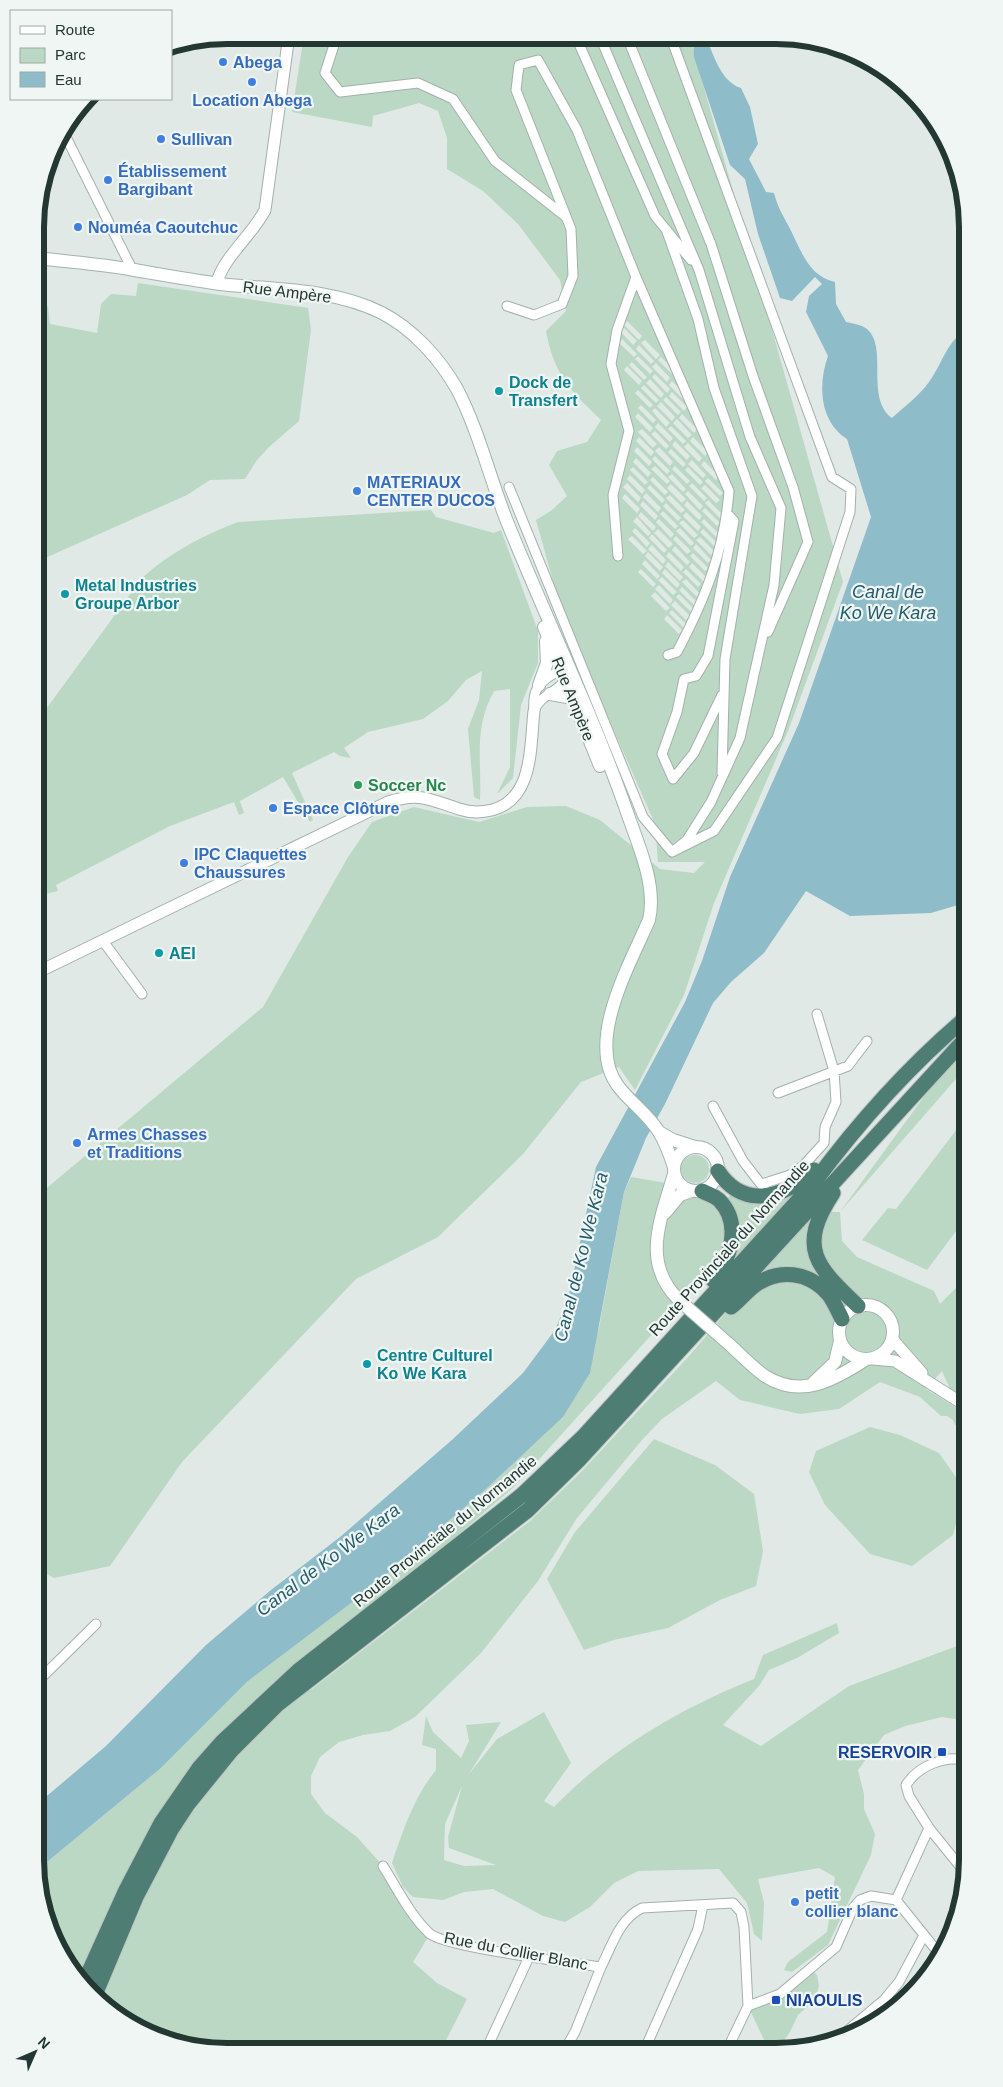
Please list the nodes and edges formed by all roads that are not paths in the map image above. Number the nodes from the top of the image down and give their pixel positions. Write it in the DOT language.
graph roads {
  1 [pos="288,44"];
  2 [pos="334,44"];
  3 [pos="579,44"];
  4 [pos="603,44"];
  5 [pos="629,44"];
  6 [pos="673,44"];
  7 [pos="67,138"];
  8 [pos="567,217"];
  9 [pos="666,229"];
  10 [pos="44,259"];
  11 [pos="132,269"];
  12 [pos="699,270"];
  13 [pos="636,277"];
  14 [pos="217,284"];
  15 [pos="508,306"];
  16 [pos="509,487"];
  17 [pos="727,513"];
  18 [pos="517,545"];
  19 [pos="618,556"];
  20 [pos="544,626"];
  21 [pos="760,649"];
  22 [pos="668,655"];
  23 [pos="566,656"];
  24 [pos="565,675"];
  25 [pos="540,685"];
  26 [pos="724,690"];
  27 [pos="550,694"];
  28 [pos="573,698"];
  29 [pos="534,712"];
  30 [pos="605,754"];
  31 [pos="722,779"];
  32 [pos="639,850"];
  33 [pos="672,852"];
  34 [pos="103,941"];
  35 [pos="44,969"];
  36 [pos="142,994"];
  37 [pos="817,1014"];
  38 [pos="959,1025"];
  39 [pos="867,1041"];
  40 [pos="959,1046"];
  41 [pos="834,1071"];
  42 [pos="778,1093"];
  43 [pos="713,1106"];
  44 [pos="657,1129"];
  45 [pos="695,1147"];
  46 [pos="835,1154"];
  47 [pos="859,1155"];
  48 [pos="674,1170"];
  49 [pos="718,1171"];
  50 [pos="765,1190"];
  51 [pos="697,1191"];
  52 [pos="661,1219"];
  53 [pos="858,1306"];
  54 [pos="842,1319"];
  55 [pos="683,1336"];
  56 [pos="892,1340"];
  57 [pos="840,1341"];
  58 [pos="869,1359"];
  59 [pos="928,1380"];
  60 [pos="811,1384"];
  61 [pos="959,1401"];
  62 [pos="96,1624"];
  63 [pos="44,1675"];
  64 [pos="959,1758"];
  65 [pos="929,1828"];
  66 [pos="959,1865"];
  67 [pos="383,1866"];
  68 [pos="896,1900"];
  69 [pos="703,1904"];
  70 [pos="924,1935"];
  71 [pos="936,1950"];
  72 [pos="529,1957"];
  73 [pos="601,1968"];
  74 [pos="86,1978"];
  75 [pos="97,1990"];
  76 [pos="884,2000"];
  77 [pos="888,2005"];
  78 [pos="748,2006"];
  79 [pos="853,2026"];
  80 [pos="489,2043"];
  81 [pos="569,2043"];
  82 [pos="648,2043"];
  83 [pos="730,2043"];
  1 -- 14 [label="street"];
  2 -- 8 [label="street"];
  3 -- 9 [label="street"];
  4 -- 12 [label="street"];
  5 -- 21 [label="street"];
  6 -- 33 [label="street"];
  7 -- 11 [label="street"];
  8 -- 13 [label="street"];
  8 -- 15 [label="street"];
  9 -- 12 [label="street"];
  9 -- 26 [label="street"];
  10 -- 11 [label="main road, Rue Ampère"];
  11 -- 14 [label="main road, Rue Ampère"];
  12 -- 21 [label="street"];
  13 -- 17 [label="street"];
  13 -- 19 [label="street"];
  14 -- 18 [label="main road, Rue Ampère"];
  16 -- 33 [label="street"];
  17 -- 22 [label="street"];
  17 -- 26 [label="street"];
  18 -- 20 [label="main road, Rue Ampère"];
  18 -- 23 [label="main road, Rue Ampère"];
  20 -- 24 [label="main road, Rue Ampère"];
  20 -- 25 [label="main road"];
  21 -- 31 [label="street"];
  23 -- 24 [label="street"];
  23 -- 30 [label="main road, Rue Ampère"];
  24 -- 25 [label="street"];
  24 -- 27 [label="street"];
  24 -- 28 [label="main road, Rue Ampère"];
  24 -- 30 [label="street"];
  25 -- 29 [label="street"];
  26 -- 31 [label="street"];
  27 -- 28 [label="main road"];
  27 -- 29 [label="street"];
  28 -- 32 [label="main road, Rue Ampère"];
  29 -- 34 [label="street"];
  30 -- 32 [label="main road, Rue Ampère"];
  31 -- 33 [label="street"];
  32 -- 44 [label="main road, Rue Ampère"];
  34 -- 35 [label="street"];
  34 -- 36 [label="street"];
  37 -- 41 [label="street"];
  38 -- 46 [label="highway, Route Provinciale du Normandie"];
  39 -- 41 [label="street"];
  40 -- 47 [label="highway, Route Provinciale du Normandie"];
  41 -- 42 [label="street"];
  41 -- 50 [label="street"];
  43 -- 50 [label="street"];
  44 -- 45 [label="main road"];
  44 -- 48 [label="main road"];
  45 -- 48 [label="main road"];
  45 -- 49 [label="main road"];
  46 -- 50 [label="highway"];
  46 -- 55 [label="highway, Route Provinciale du Normandie"];
  47 -- 53 [label="highway"];
  47 -- 55 [label="highway, Route Provinciale du Normandie"];
  48 -- 51 [label="main road"];
  48 -- 52 [label="main road"];
  49 -- 50 [label="highway"];
  49 -- 51 [label="main road"];
  51 -- 52 [label="main road"];
  51 -- 55 [label="highway"];
  52 -- 60 [label="main road, bridge"];
  53 -- 54 [label="main road"];
  53 -- 56 [label="main road"];
  54 -- 55 [label="highway"];
  54 -- 57 [label="main road"];
  55 -- 74 [label="highway, Route Provinciale du Normandie"];
  55 -- 75 [label="highway, Route Provinciale du Normandie"];
  56 -- 58 [label="main road"];
  56 -- 59 [label="street"];
  57 -- 58 [label="main road"];
  57 -- 60 [label="main road"];
  58 -- 59 [label="street"];
  58 -- 60 [label="main road"];
  59 -- 61 [label="street"];
  62 -- 63 [label="street"];
  64 -- 65 [label="street"];
  65 -- 66 [label="street"];
  65 -- 68 [label="street"];
  67 -- 72 [label="street, Rue du Collier Blanc"];
  68 -- 70 [label="street"];
  68 -- 78 [label="street"];
  69 -- 73 [label="street, Rue du Collier Blanc"];
  69 -- 78 [label="street, Rue du Collier Blanc"];
  69 -- 82 [label="street"];
  70 -- 71 [label="street"];
  70 -- 76 [label="street"];
  72 -- 73 [label="street, Rue du Collier Blanc"];
  72 -- 80 [label="street"];
  73 -- 81 [label="street"];
  76 -- 77 [label="street"];
  76 -- 79 [label="street"];
  78 -- 83 [label="street, Rue du Collier Blanc"];
}
